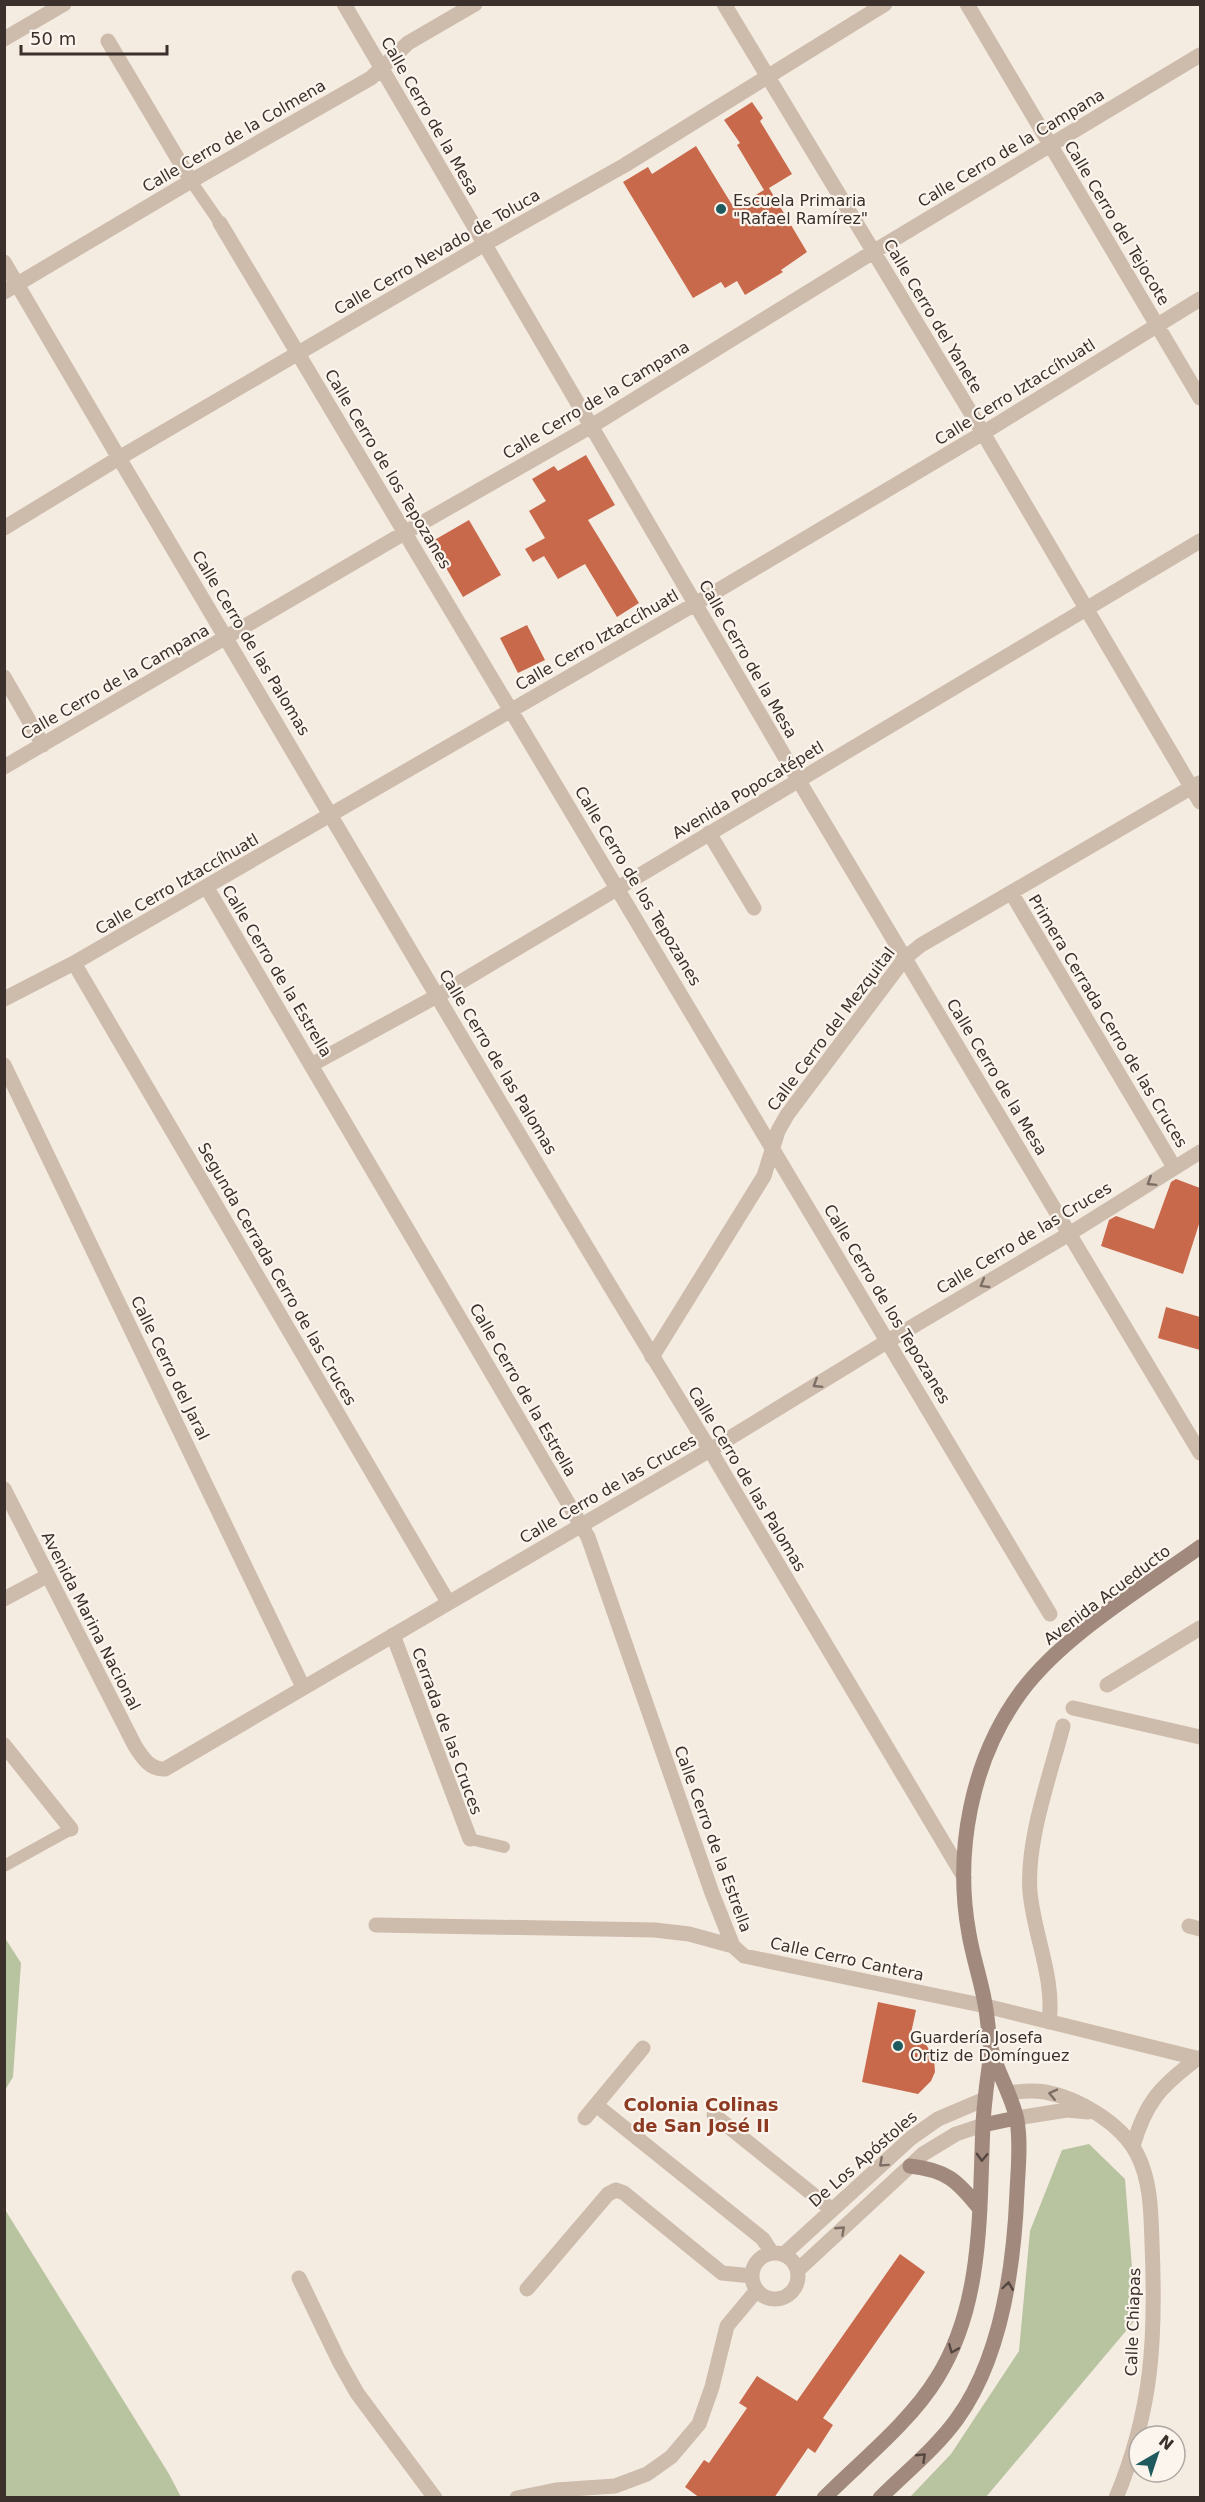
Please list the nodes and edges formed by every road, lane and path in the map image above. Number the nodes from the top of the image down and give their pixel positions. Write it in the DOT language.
graph roads {
  1 [pos="64,4"];
  2 [pos="344,4"];
  3 [pos="475,4"];
  4 [pos="724,4"];
  5 [pos="885,4"];
  6 [pos="966,4"];
  7 [pos="4,39"];
  8 [pos="108,41"];
  9 [pos="1200,55"];
  10 [pos="382,69"];
  11 [pos="768,78"];
  12 [pos="1050,146"];
  13 [pos="190,180"];
  14 [pos="220,223"];
  15 [pos="483,245"];
  16 [pos="873,252"];
  17 [pos="4,262"];
  18 [pos="11,289"];
  19 [pos="1200,299"];
  20 [pos="1158,325"];
  21 [pos="297,353"];
  22 [pos="1200,398"];
  23 [pos="590,427"];
  24 [pos="983,433"];
  25 [pos="119,458"];
  26 [pos="4,528"];
  27 [pos="406,532"];
  28 [pos="1200,542"];
  29 [pos="695,604"];
  30 [pos="1087,609"];
  31 [pos="227,638"];
  32 [pos="4,677"];
  33 [pos="512,710"];
  34 [pos="43,745"];
  35 [pos="4,767"];
  36 [pos="799,781"];
  37 [pos="1196,785"];
  38 [pos="1200,802"];
  39 [pos="333,816"];
  40 [pos="709,833"];
  41 [pos="207,888"];
  42 [pos="619,889"];
  43 [pos="1012,894"];
  44 [pos="754,908"];
  45 [pos="905,958"];
  46 [pos="74,963"];
  47 [pos="437,996"];
  48 [pos="4,999"];
  49 [pos="4,1065"];
  50 [pos="311,1065"];
  51 [pos="773,1147"];
  52 [pos="1200,1152"];
  53 [pos="1174,1167"];
  54 [pos="1070,1234"];
  55 [pos="888,1341"];
  56 [pos="652,1357"];
  57 [pos="710,1450"];
  58 [pos="1200,1453"];
  59 [pos="4,1489"];
  60 [pos="581,1525"];
  61 [pos="1200,1547"];
  62 [pos="47,1576"];
  63 [pos="4,1599"];
  64 [pos="448,1602"];
  65 [pos="1050,1614"];
  66 [pos="1200,1629"];
  67 [pos="393,1635"];
  68 [pos="1107,1685"];
  69 [pos="303,1687"];
  70 [pos="1073,1708"];
  71 [pos="1063,1726"];
  72 [pos="1200,1737"];
  73 [pos="4,1745"];
  74 [pos="152,1766"];
  75 [pos="71,1829"];
  76 [pos="470,1839"];
  77 [pos="504,1847"];
  78 [pos="4,1866"];
  79 [pos="964,1877"];
  80 [pos="376,1925"];
  81 [pos="733,1946"];
  82 [pos="986,2006"];
  83 [pos="1050,2022"];
  84 [pos="643,2048"];
  85 [pos="992,2049"];
  86 [pos="1199,2058"];
  87 [pos="1008,2093"];
  88 [pos="985,2099"];
  89 [pos="596,2105"];
  90 [pos="1094,2113"];
  91 [pos="714,2115"];
  92 [pos="585,2118"];
  93 [pos="1016,2118"];
  94 [pos="983,2125"];
  95 [pos="1133,2146"];
  96 [pos="910,2166"];
  97 [pos="980,2208"];
  98 [pos="831,2209"];
  99 [pos="778,2253"];
  100 [pos="798,2270"];
  101 [pos="299,2278"];
  102 [pos="754,2283"];
  103 [pos="527,2289"];
  104 [pos="435,2498"];
  105 [pos="517,2498"];
  106 [pos="824,2498"];
  107 [pos="880,2498"];
  108 [pos="1116,2498"];
  1 -- 7 [label="street"];
  2 -- 10 [label="street, Calle Cerro de la Mesa"];
  3 -- 10 [label="street, Calle Cerro de la Colmena"];
  4 -- 11 [label="street, Calle Cerro del Yanete"];
  5 -- 11 [label="street, Calle Cerro Nevado de Toluca"];
  6 -- 12 [label="street, Calle Cerro del Tejocote"];
  8 -- 13 [label="street"];
  9 -- 12 [label="street, Calle Cerro de la Campana"];
  10 -- 13 [label="street, Calle Cerro de la Colmena"];
  10 -- 15 [label="street, Calle Cerro de la Mesa"];
  11 -- 15 [label="street, Calle Cerro Nevado de Toluca"];
  11 -- 16 [label="street, Calle Cerro del Yanete"];
  12 -- 16 [label="street, Calle Cerro de la Campana"];
  12 -- 20 [label="street, Calle Cerro del Tejocote"];
  13 -- 14 [label="street, Calle Cerro de los Tepozanes"];
  13 -- 18 [label="street, Calle Cerro de la Colmena"];
  14 -- 21 [label="street, Calle Cerro de los Tepozanes"];
  15 -- 21 [label="street, Calle Cerro Nevado de Toluca"];
  15 -- 23 [label="street, Calle Cerro de la Mesa"];
  16 -- 23 [label="street, Calle Cerro de la Campana"];
  16 -- 24 [label="street, Calle Cerro del Yanete"];
  17 -- 18 [label="street, Calle Cerro de las Palomas"];
  18 -- 25 [label="street, Calle Cerro de las Palomas"];
  19 -- 20 [label="street, Calle Cerro Iztaccíhuatl"];
  20 -- 22 [label="street, Calle Cerro del Tejocote"];
  20 -- 24 [label="street, Calle Cerro Iztaccíhuatl"];
  21 -- 25 [label="street, Calle Cerro Nevado de Toluca"];
  21 -- 27 [label="street, Calle Cerro de los Tepozanes"];
  23 -- 27 [label="street, Calle Cerro de la Campana"];
  23 -- 29 [label="street, Calle Cerro de la Mesa"];
  24 -- 29 [label="street, Calle Cerro Iztaccíhuatl"];
  24 -- 30 [label="street, Calle Cerro del Yanete"];
  25 -- 26 [label="street, Calle Cerro Nevado de Toluca"];
  25 -- 31 [label="street, Calle Cerro de las Palomas"];
  27 -- 31 [label="street, Calle Cerro de la Campana"];
  27 -- 33 [label="street, Calle Cerro de los Tepozanes"];
  28 -- 30 [label="street, Avenida Popocatépetl"];
  29 -- 33 [label="street, Calle Cerro Iztaccíhuatl"];
  29 -- 36 [label="street, Calle Cerro de la Mesa"];
  30 -- 36 [label="street, Avenida Popocatépetl"];
  30 -- 37 [label="street, Calle Cerro del Yanete"];
  31 -- 34 [label="street, Calle Cerro de la Campana"];
  31 -- 39 [label="street, Calle Cerro de las Palomas"];
  32 -- 34 [label="street"];
  33 -- 39 [label="street, Calle Cerro Iztaccíhuatl"];
  33 -- 42 [label="street, Calle Cerro de los Tepozanes"];
  34 -- 35 [label="street, Calle Cerro de la Campana"];
  36 -- 40 [label="street, Avenida Popocatépetl"];
  36 -- 45 [label="street, Calle Cerro de la Mesa"];
  37 -- 38 [label="street, Calle Cerro del Yanete"];
  37 -- 43 [label="street, Calle Cerro del Mezquital"];
  39 -- 41 [label="street, Calle Cerro Iztaccíhuatl"];
  39 -- 47 [label="street, Calle Cerro de las Palomas"];
  40 -- 42 [label="street, Avenida Popocatépetl"];
  40 -- 44 [label="street"];
  41 -- 46 [label="street, Calle Cerro Iztaccíhuatl"];
  41 -- 50 [label="street, Calle Cerro de la Estrella"];
  42 -- 47 [label="street, Avenida Popocatépetl"];
  42 -- 51 [label="street, Calle Cerro de los Tepozanes"];
  43 -- 45 [label="street, Calle Cerro del Mezquital"];
  43 -- 53 [label="street, Primera Cerrada Cerro de las Cruces"];
  45 -- 51 [label="street, Calle Cerro del Mezquital"];
  45 -- 54 [label="street, Calle Cerro de la Mesa"];
  46 -- 48 [label="street, Calle Cerro Iztaccíhuatl"];
  46 -- 64 [label="street, Segunda Cerrada Cerro de las Cruces"];
  47 -- 50 [label="street, Avenida Popocatépetl"];
  47 -- 56 [label="street, Calle Cerro de las Palomas"];
  49 -- 69 [label="street, Calle Cerro del Jaral"];
  50 -- 60 [label="street, Calle Cerro de la Estrella"];
  51 -- 55 [label="street, Calle Cerro de los Tepozanes"];
  51 -- 56 [label="street, Calle Cerro del Mezquital"];
  52 -- 53 [label="street, Calle Cerro de las Cruces"];
  53 -- 54 [label="street, Calle Cerro de las Cruces, one-way"];
  54 -- 55 [label="street, Calle Cerro de las Cruces, one-way"];
  54 -- 58 [label="street, Calle Cerro de la Mesa"];
  55 -- 57 [label="street, Calle Cerro de las Cruces, one-way"];
  55 -- 65 [label="street, Calle Cerro de los Tepozanes"];
  56 -- 57 [label="street, Calle Cerro de las Palomas"];
  57 -- 60 [label="street, Calle Cerro de las Cruces"];
  57 -- 79 [label="street, Calle Cerro de las Palomas"];
  59 -- 62 [label="street, Avenida Marina Nacional"];
  60 -- 64 [label="street, Calle Cerro de las Cruces"];
  60 -- 81 [label="street, Calle Cerro de la Estrella"];
  61 -- 79 [label="main road, Avenida Acueducto"];
  62 -- 63 [label="street"];
  62 -- 74 [label="street, Avenida Marina Nacional"];
  64 -- 67 [label="street, Calle Cerro de las Cruces"];
  66 -- 68 [label="street"];
  67 -- 69 [label="street, Calle Cerro de las Cruces"];
  67 -- 76 [label="street, Cerrada de las Cruces"];
  69 -- 74 [label="street, Calle Cerro de las Cruces"];
  70 -- 72 [label="street"];
  71 -- 83 [label="street"];
  73 -- 75 [label="street"];
  75 -- 78 [label="street"];
  76 -- 77 [label="street, Cerrada de las Cruces"];
  79 -- 82 [label="main road, Avenida Acueducto"];
  80 -- 81 [label="street, Calle Cerro Cantera"];
  81 -- 82 [label="street, Calle Cerro Cantera"];
  82 -- 83 [label="street, Calle Cerro Cantera"];
  82 -- 85 [label="main road, Avenida Acueducto"];
  83 -- 86 [label="street, Calle Cerro Cantera"];
  84 -- 89 [label="street"];
  85 -- 87 [label="main road, Avenida Acueducto"];
  85 -- 88 [label="main road, Avenida Acueducto"];
  86 -- 95 [label="street"];
  87 -- 88 [label="main road, De Los Apóstoles"];
  90 -- 87 [label="street, Calle Chiapas, one-way"];
  87 -- 93 [label="main road, Avenida Acueducto"];
  88 -- 94 [label="main road, Avenida Acueducto"];
  88 -- 98 [label="street, De Los Apóstoles, one-way"];
  89 -- 92 [label="street"];
  89 -- 99 [label="street"];
  90 -- 93 [label="street, Calle Chiapas"];
  90 -- 95 [label="street, Calle Chiapas"];
  91 -- 98 [label="street"];
  93 -- 94 [label="main road"];
  107 -- 93 [label="main road, Avenida Acueducto, one-way"];
  94 -- 96 [label="street"];
  94 -- 97 [label="main road, Avenida Acueducto, one-way"];
  95 -- 108 [label="street, Calle Chiapas"];
  96 -- 97 [label="main road"];
  100 -- 96 [label="street, one-way"];
  97 -- 106 [label="main road, Avenida Acueducto, one-way"];
  98 -- 99 [label="street, De Los Apóstoles"];
  99 -- 100 [label="street"];
  99 -- 102 [label="street"];
  100 -- 102 [label="street"];
  101 -- 104 [label="street"];
  102 -- 103 [label="street"];
  102 -- 105 [label="street"];
}
